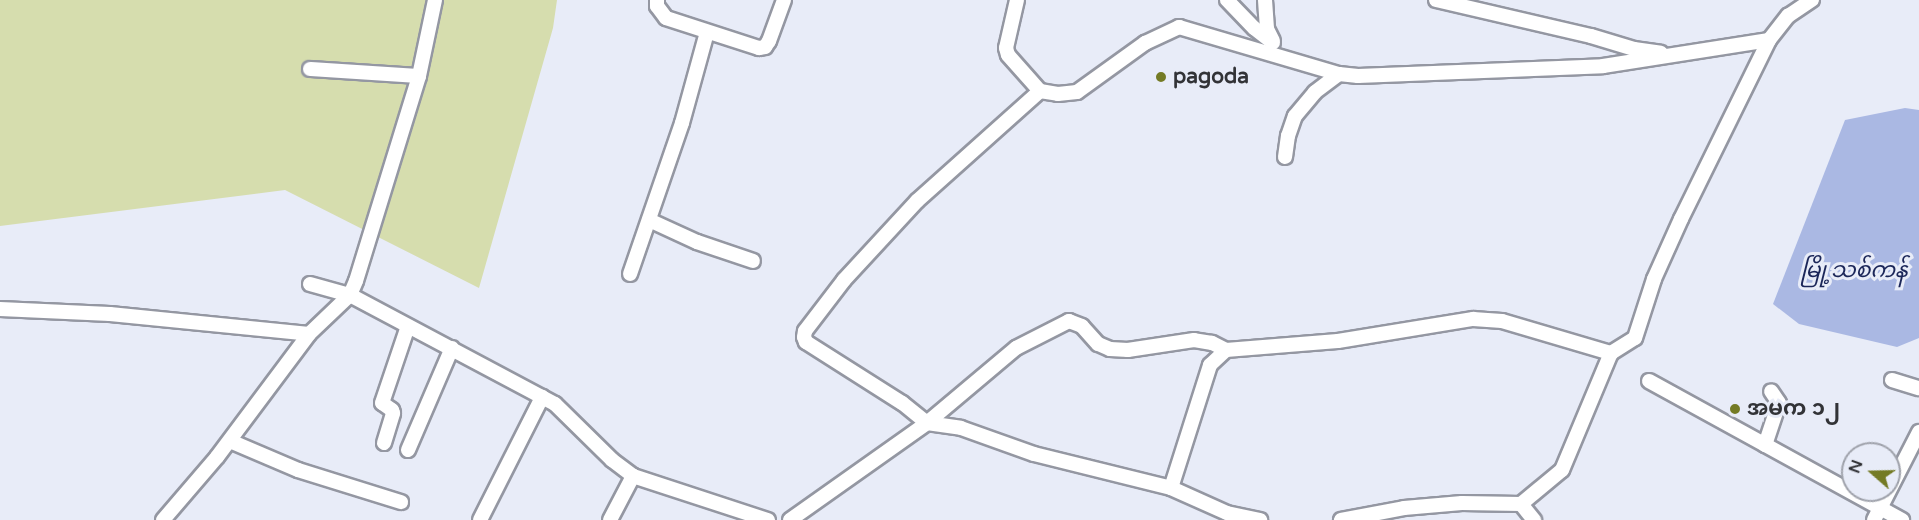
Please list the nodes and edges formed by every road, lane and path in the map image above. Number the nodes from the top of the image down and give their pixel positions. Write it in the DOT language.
graph roads {
  1 [pos="435,0"];
  2 [pos="657,0"];
  3 [pos="784,0"];
  4 [pos="1017,0"];
  5 [pos="1227,0"];
  6 [pos="1265,0"];
  7 [pos="1436,0"];
  8 [pos="1812,0"];
  9 [pos="707,32"];
  10 [pos="1769,40"];
  11 [pos="1273,43"];
  12 [pos="1678,56"];
  13 [pos="1280,57"];
  14 [pos="310,69"];
  15 [pos="1339,74"];
  16 [pos="419,76"];
  17 [pos="1040,91"];
  18 [pos="1285,157"];
  19 [pos="649,220"];
  20 [pos="753,261"];
  21 [pos="630,274"];
  22 [pos="310,284"];
  23 [pos="350,296"];
  24 [pos="0,309"];
  25 [pos="408,326"];
  26 [pos="309,334"];
  27 [pos="452,348"];
  28 [pos="1226,350"];
  29 [pos="1611,353"];
  30 [pos="1892,380"];
  31 [pos="1649,381"];
  32 [pos="1919,388"];
  33 [pos="1771,391"];
  34 [pos="542,397"];
  35 [pos="927,423"];
  36 [pos="1919,432"];
  37 [pos="230,441"];
  38 [pos="384,443"];
  39 [pos="1765,445"];
  40 [pos="408,450"];
  41 [pos="633,476"];
  42 [pos="1171,488"];
  43 [pos="401,502"];
  44 [pos="1521,504"];
  45 [pos="1881,507"];
  46 [pos="163,520"];
  47 [pos="480,520"];
  48 [pos="610,520"];
  49 [pos="768,520"];
  50 [pos="790,520"];
  51 [pos="1260,520"];
  52 [pos="1341,520"];
  53 [pos="1534,520"];
  54 [pos="1874,520"];
  55 [pos="1902,520"];
  1 -- 16 [label="street"];
  2 -- 9 [label="street"];
  3 -- 9 [label="street"];
  4 -- 17 [label="street"];
  5 -- 11 [label="street"];
  6 -- 11 [label="street"];
  7 -- 12 [label="street"];
  8 -- 10 [label="street"];
  9 -- 19 [label="street"];
  10 -- 12 [label="street"];
  10 -- 29 [label="street"];
  11 -- 13 [label="street"];
  12 -- 15 [label="street"];
  13 -- 15 [label="street"];
  13 -- 17 [label="street"];
  14 -- 16 [label="street"];
  15 -- 18 [label="street"];
  16 -- 23 [label="street"];
  17 -- 35 [label="street"];
  19 -- 20 [label="street"];
  19 -- 21 [label="street"];
  22 -- 23 [label="street"];
  23 -- 25 [label="street"];
  23 -- 26 [label="street"];
  24 -- 26 [label="street"];
  25 -- 27 [label="street"];
  25 -- 38 [label="street"];
  26 -- 37 [label="street"];
  27 -- 34 [label="street"];
  27 -- 40 [label="street"];
  28 -- 29 [label="street"];
  28 -- 35 [label="street"];
  28 -- 42 [label="street"];
  29 -- 44 [label="street"];
  30 -- 32 [label="street"];
  31 -- 39 [label="street"];
  33 -- 39 [label="street"];
  34 -- 41 [label="street"];
  34 -- 47 [label="street"];
  35 -- 42 [label="street"];
  35 -- 50 [label="street"];
  36 -- 45 [label="street"];
  37 -- 43 [label="street"];
  37 -- 46 [label="street"];
  39 -- 45 [label="street"];
  41 -- 48 [label="street"];
  41 -- 49 [label="street"];
  42 -- 51 [label="street"];
  44 -- 52 [label="street"];
  44 -- 53 [label="street"];
  45 -- 54 [label="street"];
  45 -- 55 [label="street"];
}
